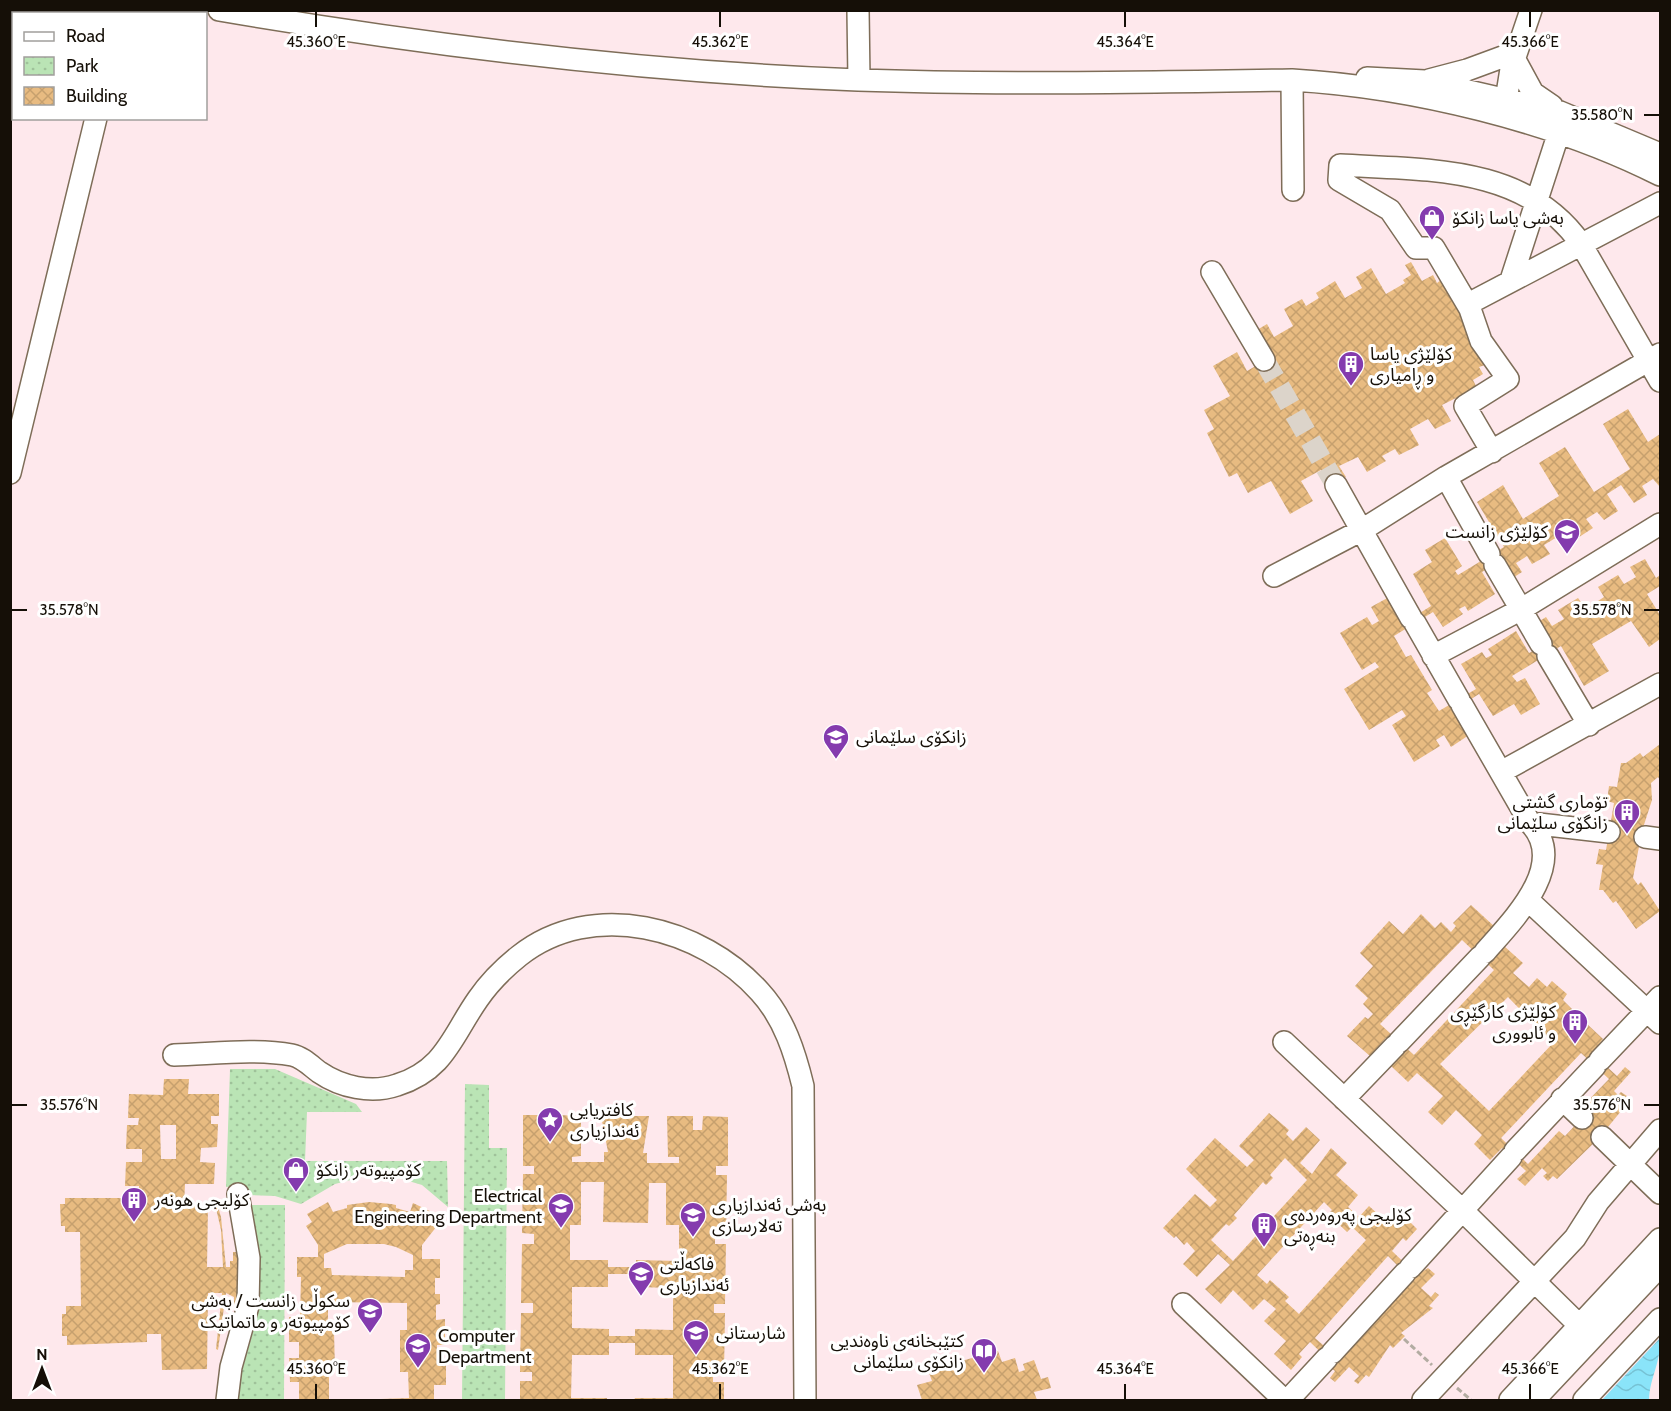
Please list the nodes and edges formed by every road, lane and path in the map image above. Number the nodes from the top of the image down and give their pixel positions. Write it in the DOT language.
graph roads {
  1 [pos="219,10"];
  2 [pos="858,10"];
  3 [pos="1522,10"];
  4 [pos="1531,10"];
  5 [pos="1509,57"];
  6 [pos="859,80"];
  7 [pos="1292,80"];
  8 [pos="1425,81"];
  9 [pos="1324,82"];
  10 [pos="1499,107"];
  11 [pos="96,120"];
  12 [pos="1559,122"];
  13 [pos="1660,154"];
  14 [pos="1660,176"];
  15 [pos="1293,190"];
  16 [pos="1537,202"];
  17 [pos="1660,204"];
  18 [pos="1581,244"];
  19 [pos="1212,272"];
  20 [pos="1511,280"];
  21 [pos="1467,304"];
  22 [pos="1655,357"];
  23 [pos="1264,360"];
  24 [pos="1660,381"];
  25 [pos="1492,452"];
  26 [pos="10,473"];
  27 [pos="1446,477"];
  28 [pos="1336,485"];
  29 [pos="1660,524"];
  30 [pos="1362,530"];
  31 [pos="1274,576"];
  32 [pos="1520,610"];
  33 [pos="1433,656"];
  34 [pos="1660,684"];
  35 [pos="1590,725"];
  36 [pos="1501,772"];
  37 [pos="1530,823"];
  38 [pos="1609,832"];
  39 [pos="1529,901"];
  40 [pos="1656,1011"];
  41 [pos="1284,1042"];
  42 [pos="174,1055"];
  43 [pos="1344,1099"];
  44 [pos="1562,1099"];
  45 [pos="1582,1118"];
  46 [pos="1660,1130"];
  47 [pos="1602,1137"];
  48 [pos="1631,1165"];
  49 [pos="1660,1193"];
  50 [pos="238,1194"];
  51 [pos="1463,1211"];
  52 [pos="1660,1239"];
  53 [pos="1660,1266"];
  54 [pos="1535,1282"];
  55 [pos="1183,1304"];
  56 [pos="1660,1319"];
  57 [pos="1580,1326"];
  58 [pos="227,1401"];
  59 [pos="805,1401"];
  60 [pos="1286,1401"];
  61 [pos="1423,1401"];
  62 [pos="1510,1401"];
  63 [pos="1534,1401"];
  64 [pos="1584,1401"];
  1 -- 6 [label="street"];
  2 -- 6 [label="street"];
  3 -- 5 [label="street"];
  4 -- 5 [label="street"];
  5 -- 8 [label="street"];
  5 -- 10 [label="street"];
  5 -- 12 [label="street"];
  6 -- 7 [label="street"];
  7 -- 9 [label="street"];
  7 -- 15 [label="street"];
  8 -- 9 [label="street"];
  8 -- 10 [label="street"];
  9 -- 10 [label="street"];
  10 -- 12 [label="street"];
  11 -- 26 [label="street"];
  12 -- 13 [label="street"];
  12 -- 14 [label="street"];
  12 -- 16 [label="street"];
  16 -- 18 [label="street"];
  16 -- 20 [label="street"];
  16 -- 21 [label="street"];
  17 -- 18 [label="street"];
  18 -- 20 [label="street"];
  18 -- 22 [label="street"];
  19 -- 23 [label="street"];
  20 -- 21 [label="street"];
  21 -- 25 [label="street"];
  22 -- 24 [label="street"];
  22 -- 25 [label="street"];
  25 -- 27 [label="street"];
  27 -- 30 [label="street"];
  27 -- 32 [label="street"];
  28 -- 30 [label="street"];
  29 -- 32 [label="street"];
  30 -- 31 [label="street"];
  30 -- 33 [label="street"];
  32 -- 33 [label="street"];
  32 -- 35 [label="street"];
  33 -- 36 [label="street"];
  34 -- 35 [label="street"];
  35 -- 36 [label="street"];
  36 -- 37 [label="street"];
  37 -- 38 [label="street"];
  37 -- 39 [label="street"];
  39 -- 40 [label="street"];
  39 -- 43 [label="street"];
  40 -- 44 [label="street"];
  41 -- 43 [label="street"];
  42 -- 59 [label="street"];
  43 -- 51 [label="street"];
  44 -- 45 [label="street"];
  44 -- 51 [label="street"];
  46 -- 48 [label="street"];
  47 -- 48 [label="street"];
  48 -- 49 [label="street"];
  48 -- 54 [label="street"];
  50 -- 58 [label="street"];
  51 -- 54 [label="street"];
  51 -- 60 [label="street"];
  52 -- 57 [label="street"];
  53 -- 63 [label="street"];
  54 -- 57 [label="street"];
  54 -- 61 [label="street"];
  55 -- 60 [label="street"];
  56 -- 64 [label="street"];
  57 -- 62 [label="street"];
}
